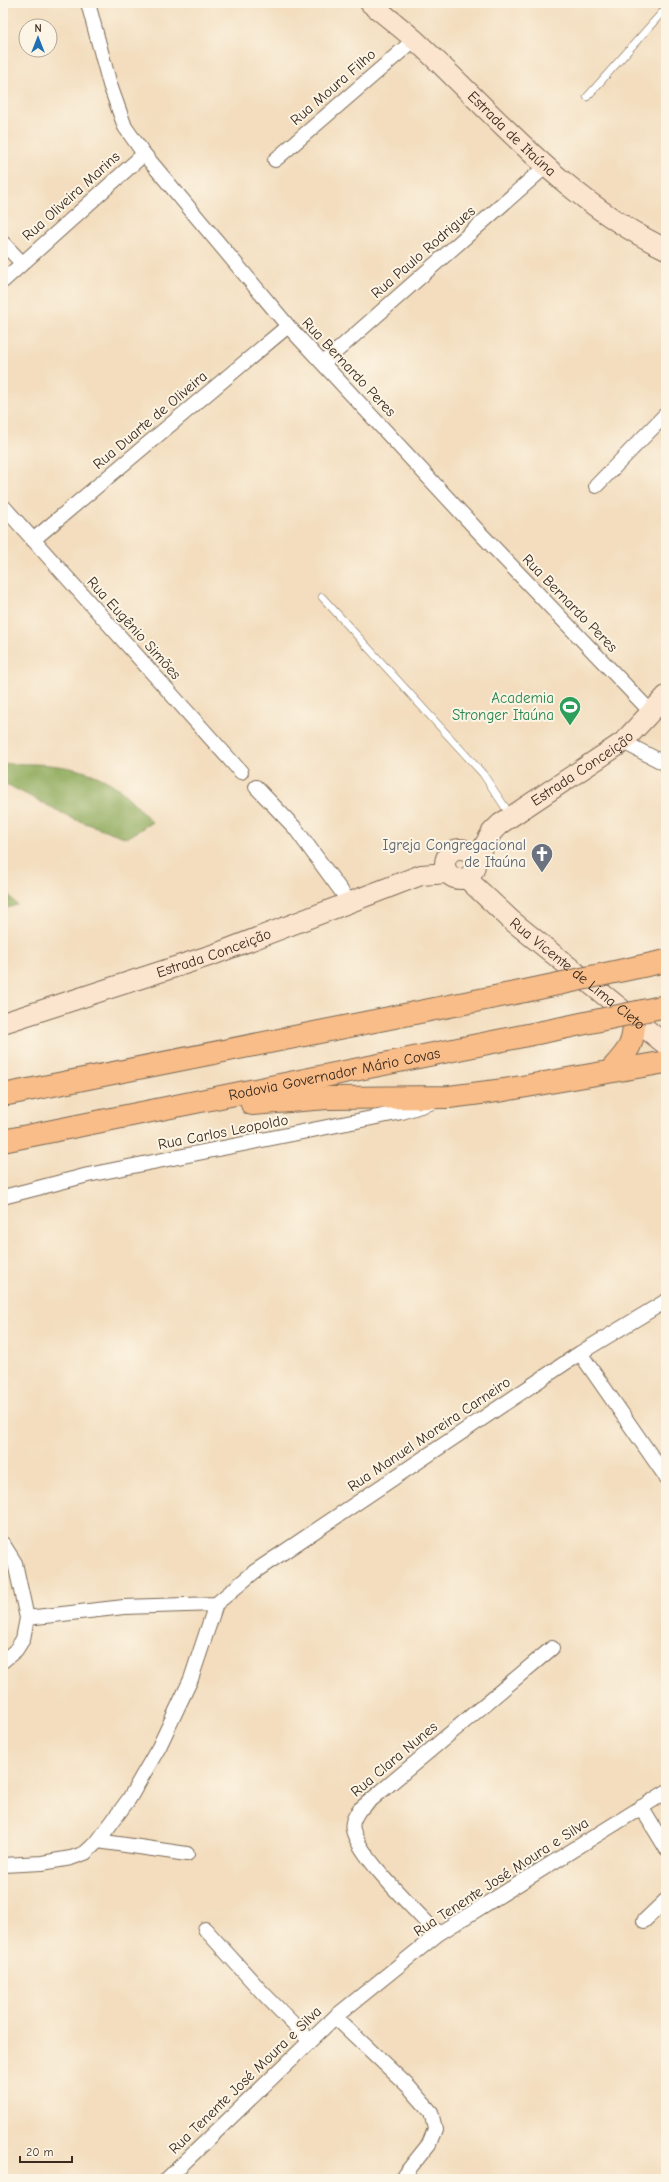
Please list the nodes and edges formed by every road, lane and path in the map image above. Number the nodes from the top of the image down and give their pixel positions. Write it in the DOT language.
graph roads {
  1 [pos="88,3"];
  2 [pos="370,3"];
  3 [pos="666,8"];
  4 [pos="414,40"];
  5 [pos="587,97"];
  6 [pos="144,154"];
  7 [pos="275,160"];
  8 [pos="545,167"];
  9 [pos="3,244"];
  10 [pos="666,248"];
  11 [pos="22,263"];
  12 [pos="3,280"];
  13 [pos="288,326"];
  14 [pos="323,363"];
  15 [pos="666,414"];
  16 [pos="596,486"];
  17 [pos="3,506"];
  18 [pos="33,540"];
  19 [pos="322,597"];
  20 [pos="666,696"];
  21 [pos="651,712"];
  22 [pos="623,742"];
  23 [pos="666,764"];
  24 [pos="241,772"];
  25 [pos="256,787"];
  26 [pos="511,816"];
  27 [pos="461,866"];
  28 [pos="350,903"];
  29 [pos="666,961"];
  30 [pos="666,1006"];
  31 [pos="634,1021"];
  32 [pos="3,1023"];
  33 [pos="666,1045"];
  34 [pos="666,1062"];
  35 [pos="611,1070"];
  36 [pos="3,1095"];
  37 [pos="449,1097"];
  38 [pos="129,1116"];
  39 [pos="3,1141"];
  40 [pos="3,1197"];
  41 [pos="666,1302"];
  42 [pos="580,1354"];
  43 [pos="666,1477"];
  44 [pos="3,1544"];
  45 [pos="216,1604"];
  46 [pos="27,1618"];
  47 [pos="552,1648"];
  48 [pos="3,1661"];
  49 [pos="666,1792"];
  50 [pos="642,1807"];
  51 [pos="98,1841"];
  52 [pos="666,1848"];
  53 [pos="188,1854"];
  54 [pos="3,1865"];
  55 [pos="666,1900"];
  56 [pos="644,1921"];
  57 [pos="205,1929"];
  58 [pos="438,1934"];
  59 [pos="335,2017"];
  60 [pos="310,2041"];
  61 [pos="168,2179"];
  62 [pos="401,2179"];
  1 -- 6 [label="street, Rua Bernardo Peres"];
  2 -- 4 [label="main road, Estrada de Itaúna"];
  3 -- 5 [label="lane"];
  4 -- 7 [label="street, Rua Moura Filho"];
  4 -- 8 [label="main road, Estrada de Itaúna"];
  6 -- 11 [label="street, Rua Oliveira Marins"];
  6 -- 13 [label="street, Rua Bernardo Peres"];
  8 -- 10 [label="main road, Estrada de Itaúna"];
  8 -- 14 [label="street, Rua Paulo Rodrigues"];
  9 -- 11 [label="street"];
  11 -- 12 [label="street, Rua Oliveira Marins"];
  13 -- 14 [label="street, Rua Bernardo Peres"];
  13 -- 18 [label="street, Rua Duarte de Oliveira"];
  14 -- 21 [label="street, Rua Bernardo Peres"];
  15 -- 16 [label="street"];
  17 -- 18 [label="street, Rua Eugênio Simões"];
  18 -- 24 [label="street, Rua Eugênio Simões"];
  19 -- 26 [label="lane"];
  20 -- 21 [label="main road, Estrada Conceição"];
  21 -- 22 [label="main road, Estrada Conceição"];
  22 -- 23 [label="street"];
  22 -- 26 [label="main road, Estrada Conceição"];
  25 -- 28 [label="street"];
  26 -- 27 [label="main road, Estrada Conceição"];
  27 -- 28 [label="main road, Estrada Conceição"];
  27 -- 31 [label="main road, Rua Vicente de Lima Cleto"];
  28 -- 32 [label="main road, Estrada Conceição"];
  29 -- 36 [label="highway, bridge"];
  30 -- 38 [label="highway, Rodovia Governador Mário Covas, bridge"];
  31 -- 33 [label="main road, Rua Vicente de Lima Cleto"];
  31 -- 35 [label="highway"];
  34 -- 35 [label="highway"];
  35 -- 37 [label="highway"];
  37 -- 38 [label="highway"];
  37 -- 40 [label="street, Rua Carlos Leopoldo"];
  38 -- 39 [label="highway, Rodovia Governador Mário Covas"];
  41 -- 42 [label="street, Rua Manuel Moreira Carneiro"];
  42 -- 43 [label="street"];
  42 -- 45 [label="street, Rua Manuel Moreira Carneiro"];
  44 -- 46 [label="street"];
  45 -- 46 [label="street"];
  45 -- 51 [label="street"];
  46 -- 48 [label="street"];
  47 -- 58 [label="street, Rua Clara Nunes"];
  49 -- 50 [label="street, Rua Tenente José Moura e Silva"];
  50 -- 52 [label="street"];
  50 -- 58 [label="street, Rua Tenente José Moura e Silva"];
  51 -- 53 [label="street"];
  51 -- 54 [label="street"];
  55 -- 56 [label="street"];
  57 -- 60 [label="street"];
  58 -- 59 [label="street, Rua Tenente José Moura e Silva"];
  59 -- 60 [label="street, Rua Tenente José Moura e Silva"];
  59 -- 62 [label="street"];
  60 -- 61 [label="street, Rua Tenente José Moura e Silva"];
}
